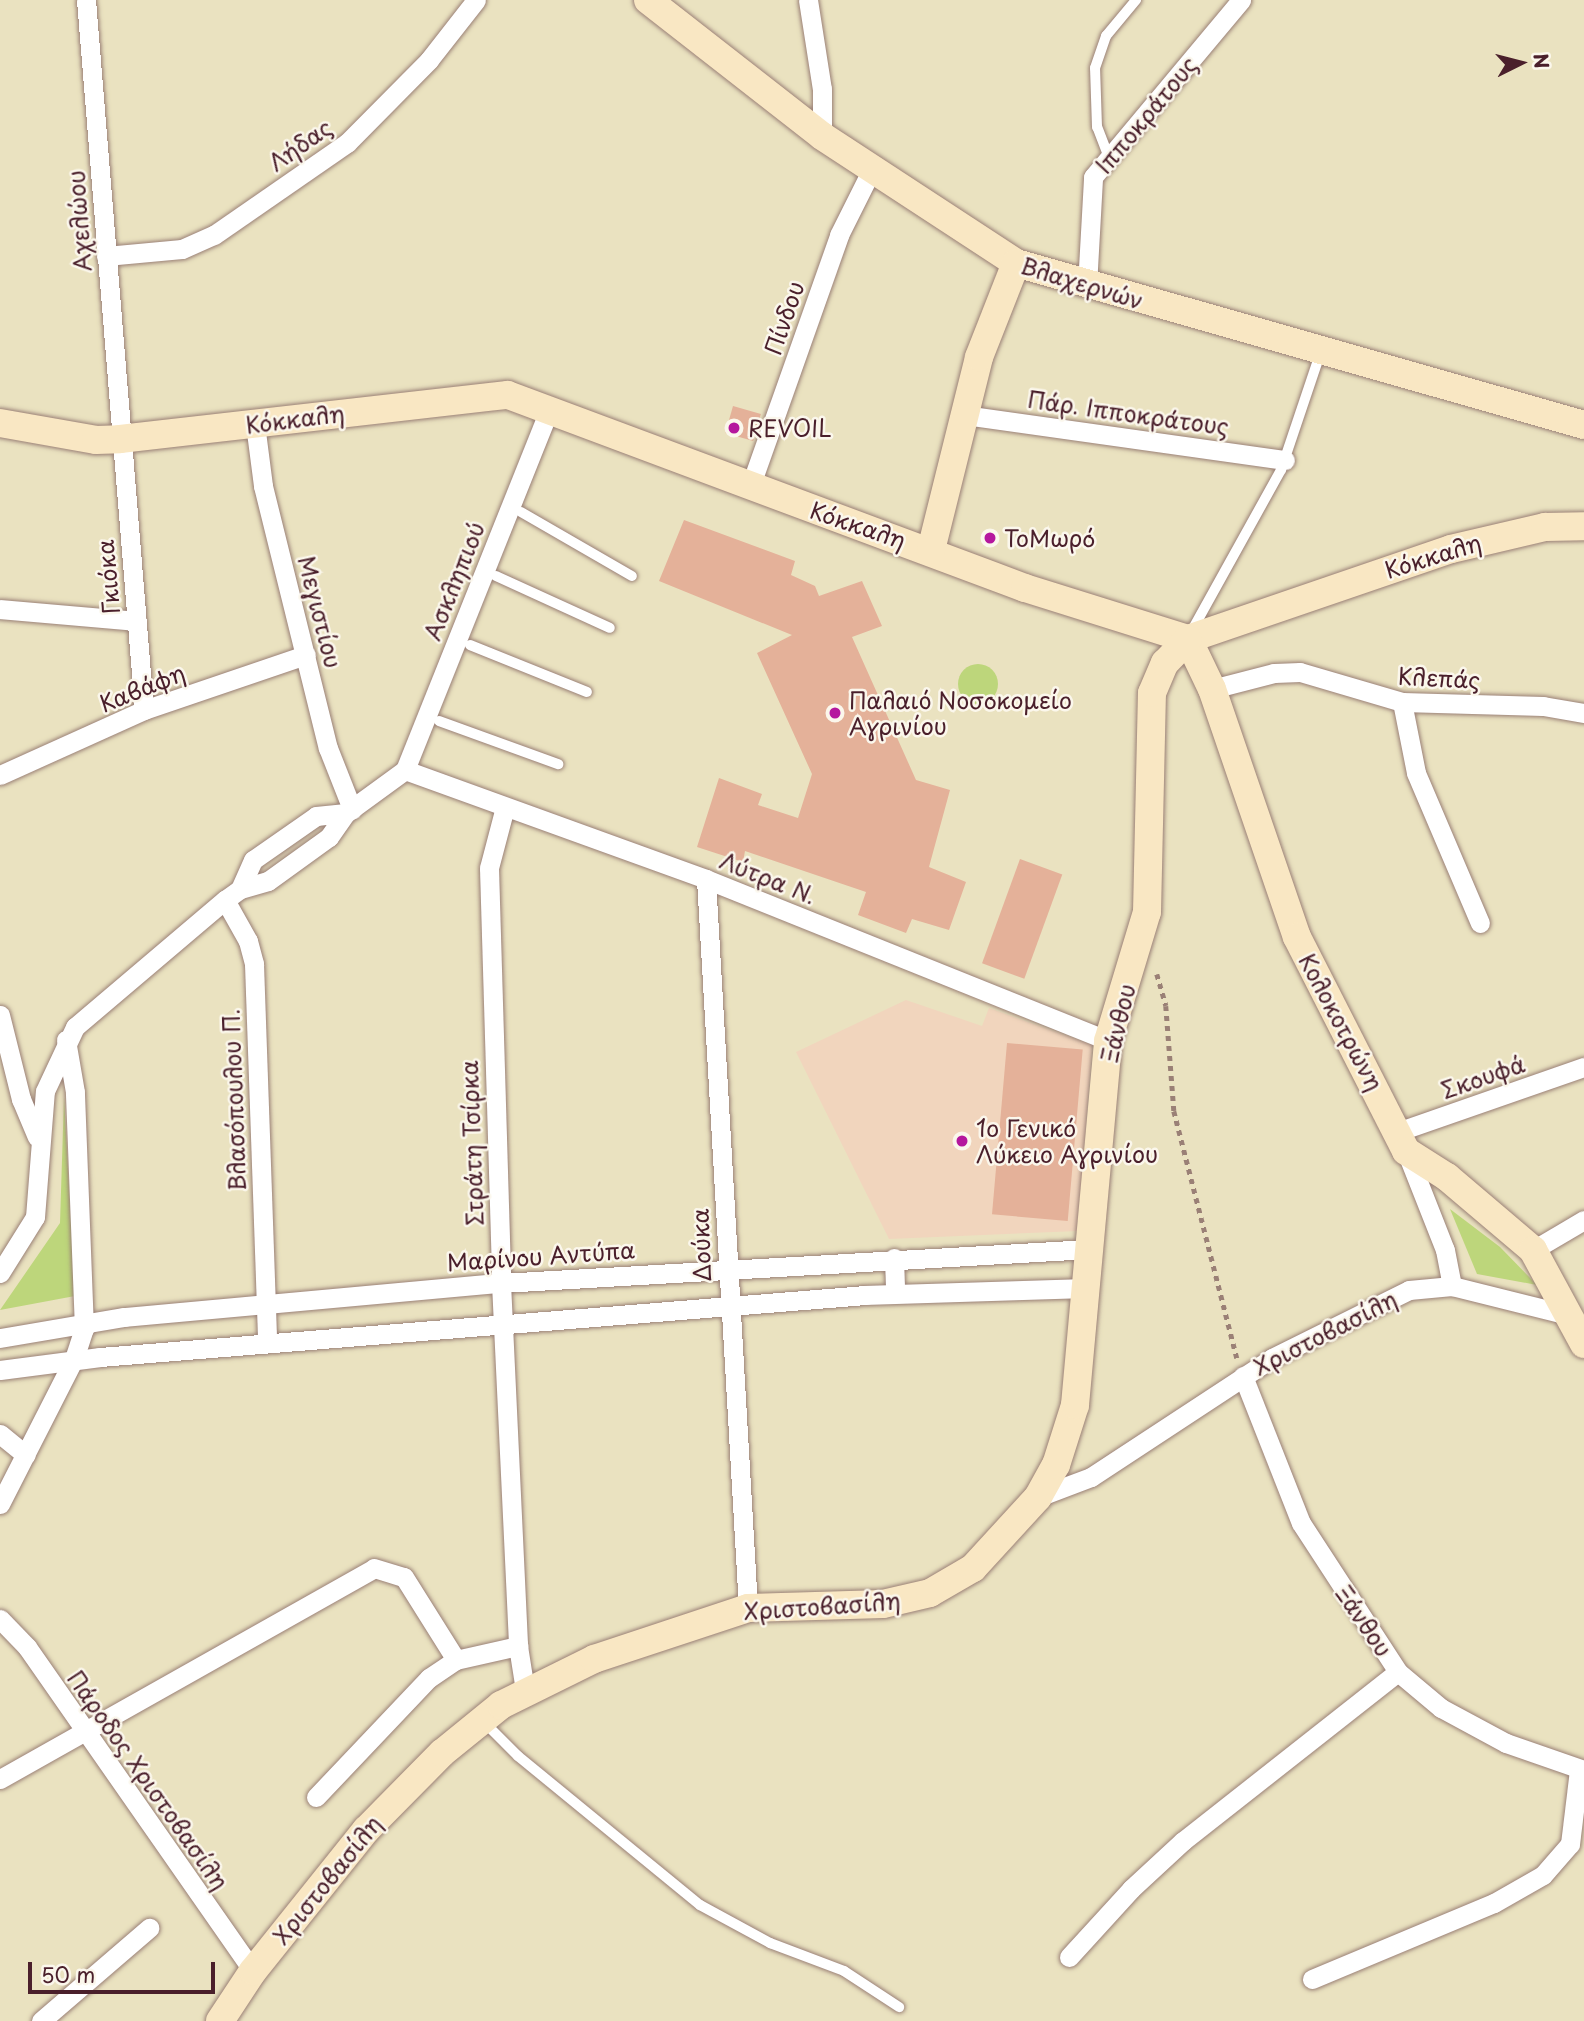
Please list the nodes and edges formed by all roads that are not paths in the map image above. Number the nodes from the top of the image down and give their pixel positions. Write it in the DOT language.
graph roads {
  1 [pos="86,0"];
  2 [pos="476,0"];
  3 [pos="648,0"];
  4 [pos="807,0"];
  5 [pos="1136,0"];
  6 [pos="1241,0"];
  7 [pos="822,136"];
  8 [pos="1108,155"];
  9 [pos="872,169"];
  10 [pos="106,256"];
  11 [pos="1016,263"];
  12 [pos="1087,286"];
  13 [pos="1321,350"];
  14 [pos="549,410"];
  15 [pos="964,415"];
  16 [pos="0,423"];
  17 [pos="255,424"];
  18 [pos="1584,425"];
  19 [pos="120,439"];
  20 [pos="1285,460"];
  21 [pos="750,487"];
  22 [pos="521,512"];
  23 [pos="1584,526"];
  24 [pos="931,550"];
  25 [pos="496,576"];
  26 [pos="632,576"];
  27 [pos="0,609"];
  28 [pos="136,621"];
  29 [pos="610,628"];
  30 [pos="1188,639"];
  31 [pos="470,645"];
  32 [pos="306,655"];
  33 [pos="1212,689"];
  34 [pos="587,692"];
  35 [pos="1402,702"];
  36 [pos="144,710"];
  37 [pos="1584,713"];
  38 [pos="439,721"];
  39 [pos="558,764"];
  40 [pos="405,771"];
  41 [pos="0,775"];
  42 [pos="505,807"];
  43 [pos="349,811"];
  44 [pos="706,879"];
  45 [pos="232,895"];
  46 [pos="1480,923"];
  47 [pos="0,1014"];
  48 [pos="66,1040"];
  49 [pos="1108,1041"];
  50 [pos="1584,1068"];
  51 [pos="1401,1141"];
  52 [pos="39,1143"];
  53 [pos="1584,1220"];
  54 [pos="1088,1249"];
  55 [pos="1534,1250"];
  56 [pos="894,1258"];
  57 [pos="728,1267"];
  58 [pos="0,1273"];
  59 [pos="500,1283"];
  60 [pos="1452,1286"];
  61 [pos="1085,1288"];
  62 [pos="895,1293"];
  63 [pos="267,1304"];
  64 [pos="728,1306"];
  65 [pos="1572,1316"];
  66 [pos="85,1324"];
  67 [pos="503,1327"];
  68 [pos="0,1338"];
  69 [pos="267,1342"];
  70 [pos="1584,1344"];
  71 [pos="74,1359"];
  72 [pos="0,1370"];
  73 [pos="1243,1376"];
  74 [pos="0,1434"];
  75 [pos="26,1455"];
  76 [pos="1038,1497"];
  77 [pos="0,1504"];
  78 [pos="748,1608"];
  79 [pos="0,1619"];
  80 [pos="518,1646"];
  81 [pos="456,1660"];
  82 [pos="1398,1672"];
  83 [pos="525,1690"];
  84 [pos="481,1719"];
  85 [pos="85,1733"];
  86 [pos="1581,1770"];
  87 [pos="0,1779"];
  88 [pos="316,1797"];
  89 [pos="149,1928"];
  90 [pos="1069,1957"];
  91 [pos="253,1971"];
  92 [pos="1312,1979"];
  93 [pos="899,2007"];
  94 [pos="41,2021"];
  95 [pos="220,2021"];
  1 -- 10 [label="street, Αχελώου"];
  2 -- 10 [label="street, Λήδας"];
  3 -- 7 [label="main road, Βλαχερνών"];
  4 -- 7 [label="street"];
  5 -- 8 [label="lane"];
  6 -- 8 [label="street, Ιπποκράτους"];
  7 -- 9 [label="main road, Βλαχερνών"];
  8 -- 12 [label="street, Ιπποκράτους"];
  9 -- 11 [label="main road, Βλαχερνών"];
  9 -- 21 [label="street, Πίνδου"];
  10 -- 19 [label="street, Αχελώου"];
  11 -- 12 [label="main road, Βλαχερνών"];
  11 -- 15 [label="main road"];
  12 -- 13 [label="main road, Βλαχερνών"];
  13 -- 18 [label="main road, Βλαχερνών"];
  13 -- 20 [label="lane"];
  14 -- 17 [label="main road, Κόκκαλη"];
  14 -- 21 [label="main road, Κόκκαλη"];
  14 -- 40 [label="street, Ασκληπιού"];
  15 -- 20 [label="street, Πάρ. Ιπποκράτους"];
  15 -- 24 [label="main road"];
  16 -- 19 [label="main road, Κόκκαλη"];
  17 -- 19 [label="main road, Κόκκαλη"];
  17 -- 32 [label="street, Μεγιστίου"];
  19 -- 28 [label="street, Γκιόκα"];
  20 -- 30 [label="lane"];
  21 -- 24 [label="main road, Κόκκαλη"];
  22 -- 26 [label="lane"];
  23 -- 30 [label="main road, Κόκκαλη"];
  24 -- 30 [label="main road, Κόκκαλη"];
  25 -- 29 [label="lane"];
  27 -- 28 [label="street"];
  28 -- 36 [label="street, Γκιόκα"];
  30 -- 33 [label="main road, Κολοκοτρώνη"];
  30 -- 49 [label="main road, Ξάνθου"];
  31 -- 34 [label="lane"];
  32 -- 36 [label="street, Καβάφη"];
  32 -- 43 [label="street, Μεγιστίου"];
  33 -- 35 [label="street, Κλεπάς"];
  33 -- 51 [label="main road, Κολοκοτρώνη"];
  35 -- 37 [label="street, Κλεπάς"];
  35 -- 46 [label="street"];
  36 -- 41 [label="street, Καβάφη"];
  38 -- 39 [label="lane"];
  40 -- 42 [label="street, Λύτρα Ν."];
  40 -- 43 [label="street"];
  42 -- 44 [label="street, Λύτρα Ν."];
  42 -- 59 [label="street, Στράτη Τσίρκα"];
  43 -- 45 [label="street"];
  44 -- 49 [label="street, Λύτρα Ν."];
  44 -- 57 [label="street, Δούκα"];
  45 -- 48 [label="street"];
  45 -- 63 [label="street, Βλασόπουλου Π."];
  47 -- 52 [label="street"];
  48 -- 52 [label="street"];
  48 -- 66 [label="street"];
  49 -- 54 [label="main road, Ξάνθου"];
  50 -- 51 [label="street, Σκουφά"];
  51 -- 55 [label="main road"];
  51 -- 60 [label="street"];
  52 -- 58 [label="street"];
  53 -- 55 [label="street"];
  54 -- 56 [label="street, Μαρίνου Αντύπα"];
  54 -- 61 [label="main road, Ξάνθου"];
  55 -- 65 [label="main road"];
  56 -- 57 [label="street, Μαρίνου Αντύπα"];
  56 -- 62 [label="street"];
  57 -- 59 [label="street, Μαρίνου Αντύπα"];
  57 -- 64 [label="street, Δούκα"];
  59 -- 63 [label="street, Μαρίνου Αντύπα"];
  59 -- 67 [label="street, Στράτη Τσίρκα"];
  60 -- 65 [label="street, Χριστοβασίλη"];
  60 -- 73 [label="street, Χριστοβασίλη"];
  61 -- 62 [label="street"];
  61 -- 76 [label="main road, Ξάνθου"];
  62 -- 64 [label="street"];
  63 -- 66 [label="street, Μαρίνου Αντύπα"];
  63 -- 69 [label="street, Βλασόπουλου Π."];
  64 -- 67 [label="street"];
  64 -- 78 [label="street, Δούκα"];
  65 -- 70 [label="main road"];
  66 -- 68 [label="street, Μαρίνου Αντύπα"];
  66 -- 71 [label="street"];
  67 -- 69 [label="street"];
  67 -- 80 [label="street, Στράτη Τσίρκα"];
  69 -- 71 [label="street"];
  71 -- 72 [label="street"];
  71 -- 75 [label="street"];
  73 -- 76 [label="street, Χριστοβασίλη"];
  73 -- 82 [label="street, Ξάνθου"];
  74 -- 75 [label="street"];
  75 -- 77 [label="street"];
  76 -- 78 [label="main road, Χριστοβασίλη"];
  78 -- 83 [label="main road, Χριστοβασίλη"];
  79 -- 85 [label="street, Πάροδος Χριστοβασίλη"];
  80 -- 81 [label="street"];
  80 -- 83 [label="street, Στράτη Τσίρκα"];
  81 -- 85 [label="street"];
  81 -- 88 [label="street"];
  82 -- 86 [label="street, Ξάνθου"];
  82 -- 90 [label="street"];
  83 -- 84 [label="main road, Χριστοβασίλη"];
  84 -- 91 [label="main road, Χριστοβασίλη"];
  84 -- 93 [label="lane"];
  85 -- 87 [label="street"];
  85 -- 91 [label="street, Πάροδος Χριστοβασίλη"];
  86 -- 92 [label="street"];
  89 -- 94 [label="street"];
  91 -- 95 [label="main road, Χριστοβασίλη"];
}
